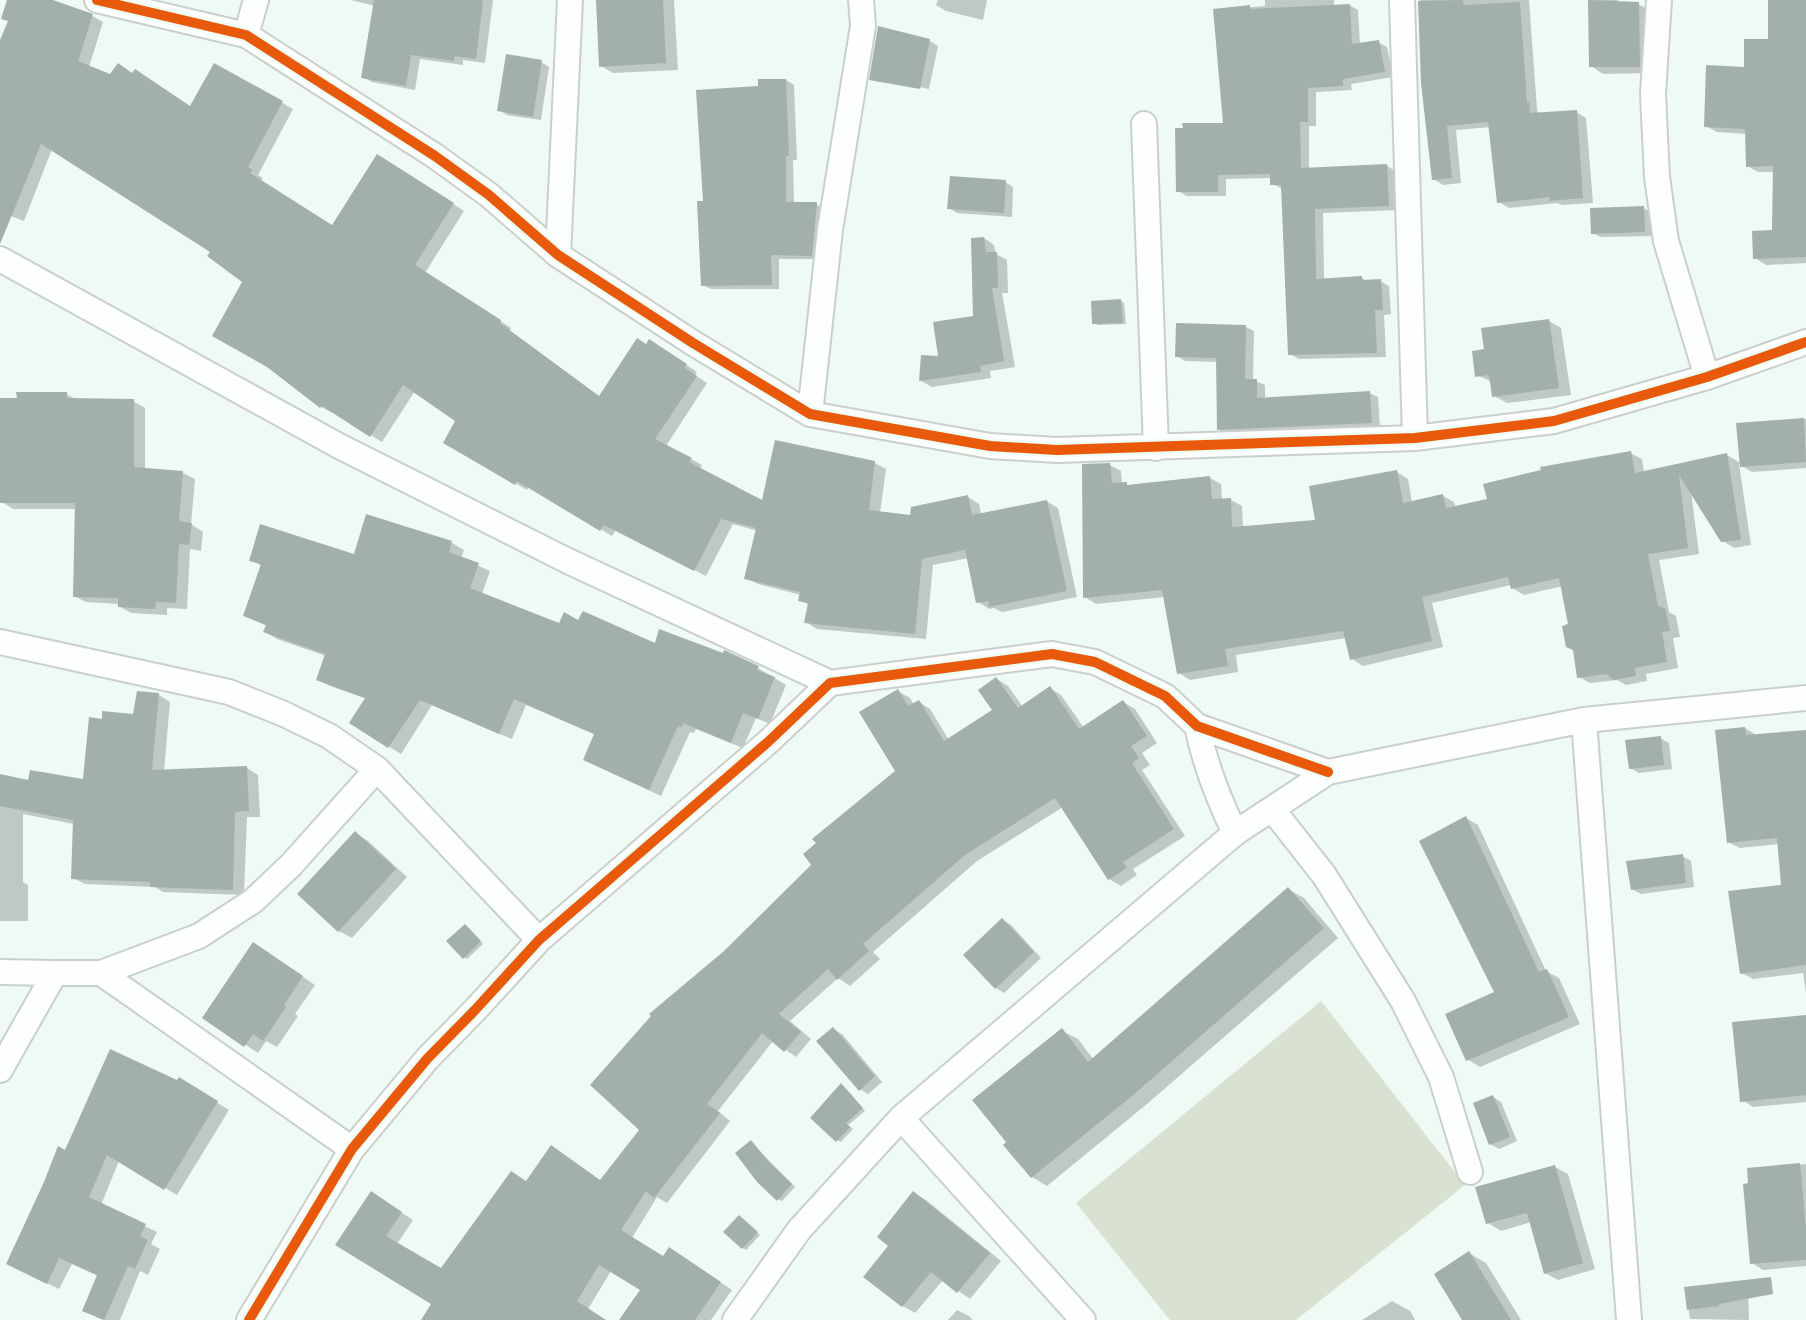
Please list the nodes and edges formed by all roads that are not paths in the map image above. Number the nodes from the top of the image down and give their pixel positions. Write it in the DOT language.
graph roads {
  1 [pos="97,0"];
  2 [pos="256,0"];
  3 [pos="570,0"];
  4 [pos="861,0"];
  5 [pos="1402,0"];
  6 [pos="1659,0"];
  7 [pos="246,35"];
  8 [pos="1144,124"];
  9 [pos="558,255"];
  10 [pos="0,259"];
  11 [pos="1806,342"];
  12 [pos="1707,377"];
  13 [pos="810,414"];
  14 [pos="1415,439"];
  15 [pos="1156,448"];
  16 [pos="0,642"];
  17 [pos="830,683"];
  18 [pos="1806,698"];
  19 [pos="1584,720"];
  20 [pos="1197,726"];
  21 [pos="377,769"];
  22 [pos="1328,772"];
  23 [pos="1272,809"];
  24 [pos="1235,833"];
  25 [pos="538,940"];
  26 [pos="0,972"];
  27 [pos="55,973"];
  28 [pos="101,973"];
  29 [pos="0,1070"];
  30 [pos="901,1118"];
  31 [pos="352,1149"];
  32 [pos="1470,1172"];
  33 [pos="249,1320"];
  34 [pos="735,1320"];
  35 [pos="1083,1320"];
  36 [pos="1629,1320"];
  1 -- 7 [label="street"];
  2 -- 7 [label="street"];
  3 -- 9 [label="street"];
  4 -- 13 [label="street"];
  5 -- 14 [label="street"];
  6 -- 12 [label="street"];
  7 -- 9 [label="street"];
  8 -- 15 [label="street"];
  9 -- 13 [label="street"];
  10 -- 17 [label="street"];
  11 -- 12 [label="street"];
  12 -- 14 [label="street"];
  13 -- 15 [label="street"];
  14 -- 15 [label="street"];
  16 -- 21 [label="street"];
  17 -- 20 [label="street"];
  17 -- 25 [label="street"];
  18 -- 19 [label="street"];
  19 -- 22 [label="street"];
  19 -- 36 [label="street"];
  20 -- 22 [label="street"];
  20 -- 24 [label="street"];
  21 -- 25 [label="street"];
  21 -- 28 [label="street"];
  22 -- 23 [label="street"];
  23 -- 24 [label="street"];
  23 -- 32 [label="street"];
  24 -- 30 [label="street"];
  25 -- 31 [label="street"];
  26 -- 27 [label="street"];
  27 -- 28 [label="street"];
  27 -- 29 [label="street"];
  28 -- 31 [label="street"];
  30 -- 34 [label="street"];
  30 -- 35 [label="street"];
  31 -- 33 [label="street"];
}
